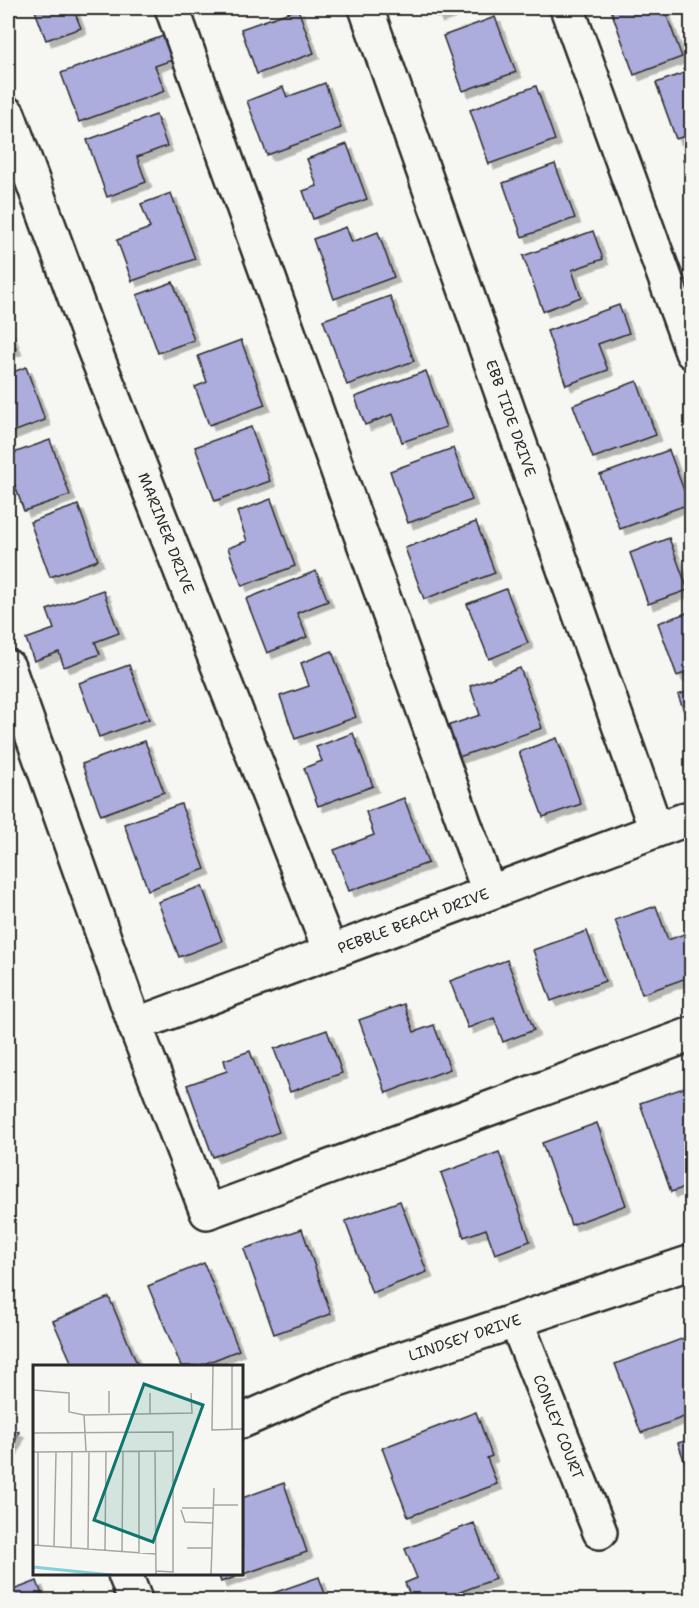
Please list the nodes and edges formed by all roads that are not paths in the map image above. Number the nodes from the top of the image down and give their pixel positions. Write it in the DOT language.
graph roads {
  1 [pos="172,8"];
  2 [pos="366,8"];
  3 [pos="567,8"];
  4 [pos="8,114"];
  5 [pos="692,352"];
  6 [pos="8,667"];
  7 [pos="692,817"];
  8 [pos="656,830"];
  9 [pos="489,892"];
  10 [pos="330,951"];
  11 [pos="135,1025"];
  12 [pos="692,1034"];
  13 [pos="692,1262"];
  14 [pos="516,1322"];
  15 [pos="243,1421"];
  16 [pos="600,1532"];
  17 [pos="125,1575"];
  18 [pos="135,1600"];
  1 -- 9 [label="street"];
  2 -- 8 [label="street, EBB TIDE DRIVE"];
  3 -- 5 [label="street"];
  4 -- 10 [label="street, MARINER DRIVE"];
  6 -- 11 [label="street"];
  7 -- 8 [label="street, PEBBLE BEACH DRIVE"];
  8 -- 9 [label="street, PEBBLE BEACH DRIVE"];
  9 -- 10 [label="street, PEBBLE BEACH DRIVE"];
  10 -- 11 [label="street, PEBBLE BEACH DRIVE"];
  11 -- 12 [label="street"];
  13 -- 14 [label="street, LINDSEY DRIVE"];
  14 -- 15 [label="street, LINDSEY DRIVE"];
  14 -- 16 [label="street, CONLEY COURT"];
  17 -- 18 [label="street"];
}
